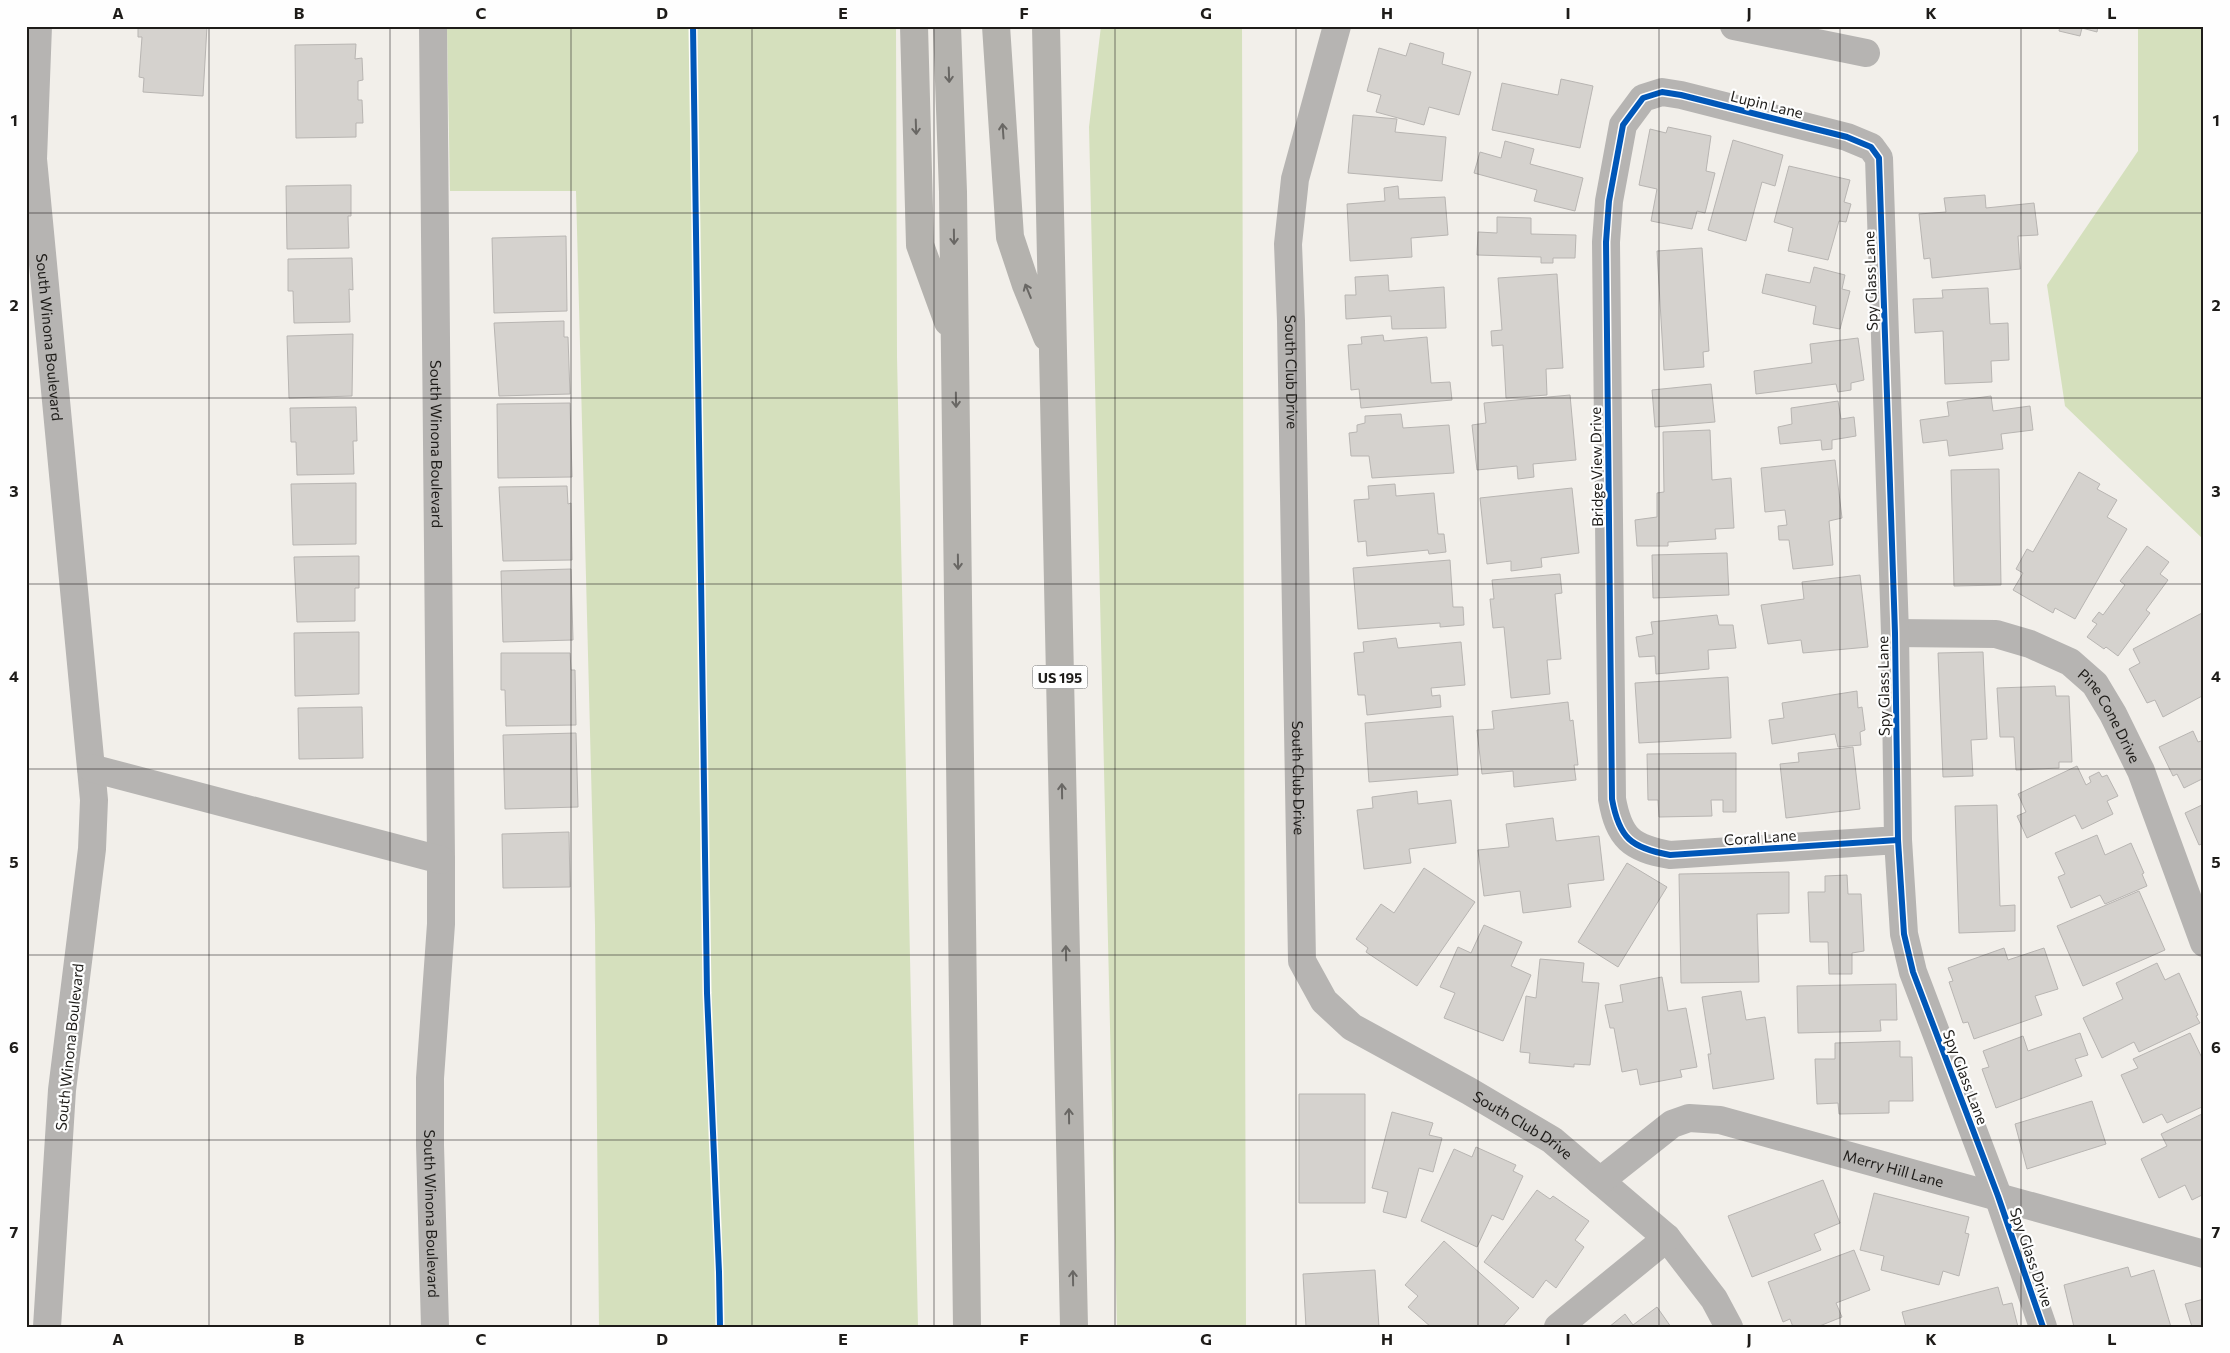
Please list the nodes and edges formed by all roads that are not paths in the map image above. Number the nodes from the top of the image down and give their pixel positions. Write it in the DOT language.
graph roads {
  1 [pos="38,26"];
  2 [pos="432,26"];
  3 [pos="914,26"];
  4 [pos="947,26"];
  5 [pos="996,26"];
  6 [pos="1046,26"];
  7 [pos="1337,26"];
  8 [pos="1734,26"];
  9 [pos="1866,53"];
  10 [pos="1643,98"];
  11 [pos="1878,158"];
  12 [pos="955,342"];
  13 [pos="1053,352"];
  14 [pos="1895,633"];
  15 [pos="91,768"];
  16 [pos="1627,840"];
  17 [pos="1898,840"];
  18 [pos="441,860"];
  19 [pos="2204,943"];
  20 [pos="1600,1181"];
  21 [pos="1998,1196"];
  22 [pos="1667,1238"];
  23 [pos="2204,1254"];
  24 [pos="47,1327"];
  25 [pos="435,1327"];
  26 [pos="967,1327"];
  27 [pos="1074,1327"];
  28 [pos="1558,1327"];
  29 [pos="1729,1327"];
  30 [pos="2043,1327"];
  1 -- 15 [label="street, South Winona Boulevard"];
  2 -- 18 [label="street, South Winona Boulevard"];
  3 -- 12 [label="highway, one-way"];
  4 -- 12 [label="highway, one-way"];
  13 -- 5 [label="highway, one-way"];
  6 -- 13 [label="highway, US 195"];
  7 -- 20 [label="street, South Club Drive"];
  8 -- 9 [label="street"];
  10 -- 11 [label="street, Lupin Lane"];
  10 -- 16 [label="street, Bridge View Drive"];
  11 -- 14 [label="street, Spy Glass Lane"];
  12 -- 26 [label="highway, one-way"];
  27 -- 13 [label="highway, US 195, one-way"];
  14 -- 17 [label="street, Spy Glass Lane"];
  14 -- 19 [label="street, Pine Cone Drive"];
  15 -- 18 [label="street"];
  15 -- 24 [label="street, South Winona Boulevard"];
  16 -- 17 [label="street, Coral Lane"];
  17 -- 21 [label="street, Spy Glass Lane"];
  18 -- 25 [label="street, South Winona Boulevard"];
  20 -- 21 [label="street, Merry Hill Lane"];
  20 -- 22 [label="street, South Club Drive"];
  21 -- 23 [label="street, Merry Hill Lane"];
  21 -- 30 [label="street, Spy Glass Drive"];
  22 -- 28 [label="street"];
  22 -- 29 [label="street, South Club Drive"];
}
